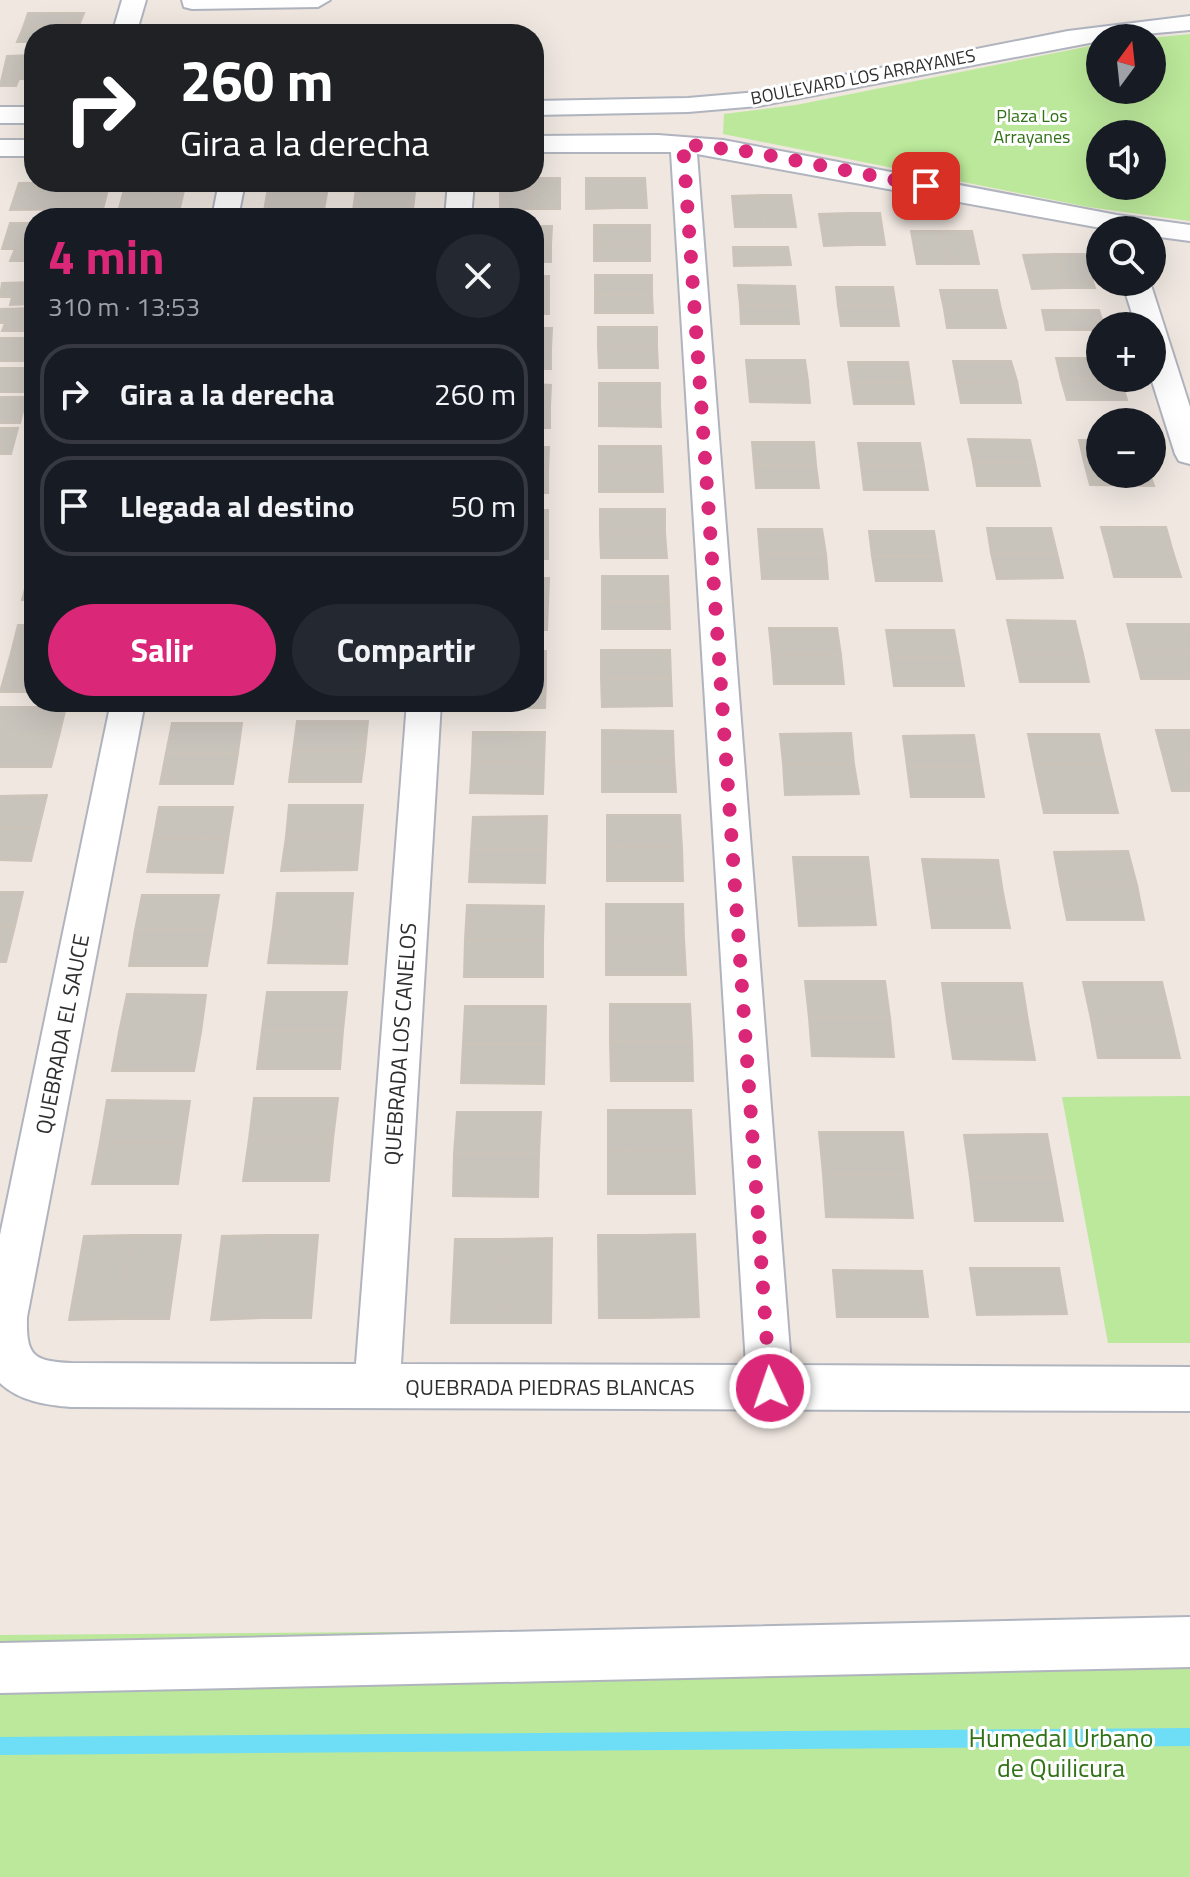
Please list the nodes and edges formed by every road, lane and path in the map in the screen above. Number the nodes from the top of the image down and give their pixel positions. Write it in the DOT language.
graph roads {
  1 [pos="134,0"];
  2 [pos="318,0"];
  3 [pos="191,8"];
  4 [pos="1190,23"];
  5 [pos="127,24"];
  6 [pos="544,108"];
  7 [pos="0,115"];
  8 [pos="24,115"];
  9 [pos="544,144"];
  10 [pos="683,144"];
  11 [pos="0,148"];
  12 [pos="24,148"];
  13 [pos="1086,220"];
  14 [pos="1166,231"];
  15 [pos="1190,233"];
  16 [pos="1166,378"];
  17 [pos="1190,454"];
  18 [pos="126,712"];
  19 [pos="423,712"];
  20 [pos="11,1365"];
  21 [pos="377,1386"];
  22 [pos="770,1388"];
  23 [pos="1190,1389"];
  24 [pos="1190,1642"];
  25 [pos="0,1668"];
  1 -- 5 [label="street"];
  2 -- 3 [label="street"];
  4 -- 6 [label="street, BOULEVARD LOS ARRAYANES"];
  7 -- 8 [label="street"];
  9 -- 10 [label="street"];
  10 -- 13 [label="street"];
  10 -- 22 [label="street"];
  11 -- 12 [label="street"];
  14 -- 15 [label="street"];
  16 -- 17 [label="street"];
  18 -- 20 [label="street, QUEBRADA EL SAUCE"];
  19 -- 21 [label="street, QUEBRADA LOS CANELOS"];
  20 -- 21 [label="street, QUEBRADA PIEDRAS BLANCAS"];
  21 -- 22 [label="street, QUEBRADA PIEDRAS BLANCAS"];
  22 -- 23 [label="street, QUEBRADA PIEDRAS BLANCAS"];
  24 -- 25 [label="street"];
}
